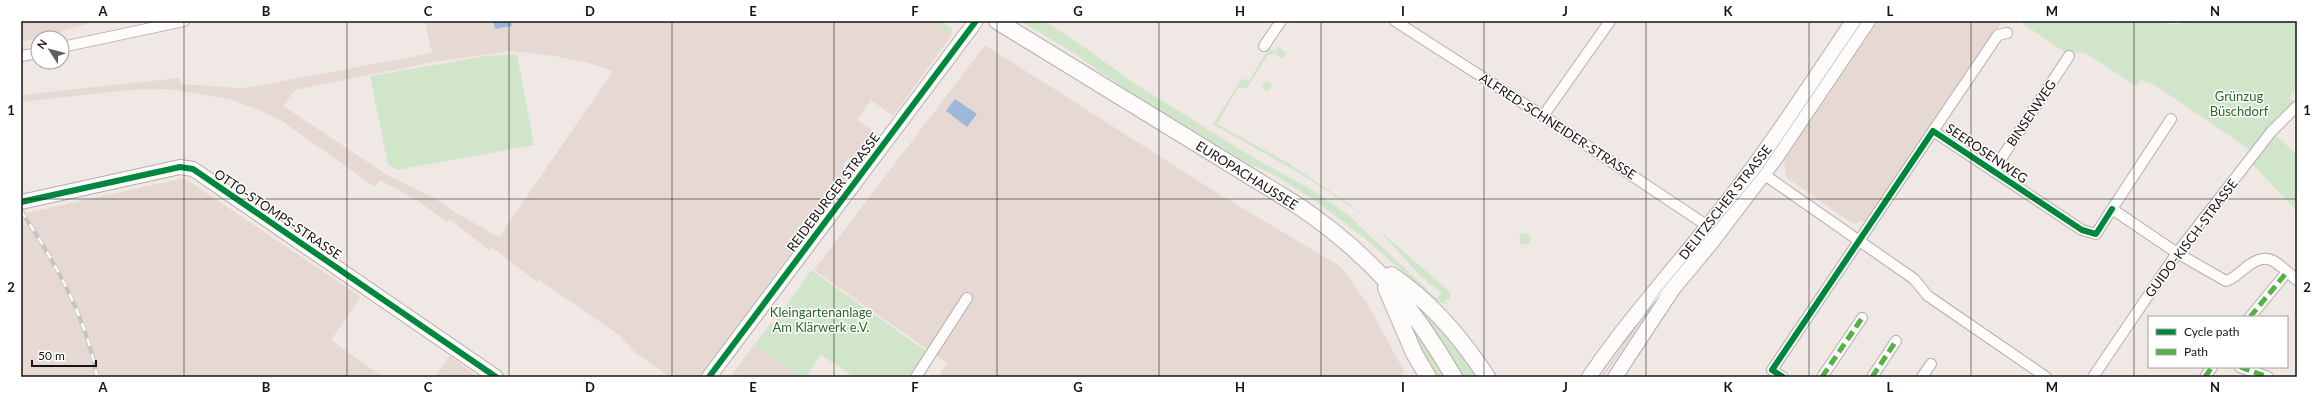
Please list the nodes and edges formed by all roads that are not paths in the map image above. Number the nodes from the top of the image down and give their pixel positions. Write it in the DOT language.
graph roads {
  1 [pos="184,21"];
  2 [pos="976,21"];
  3 [pos="997,21"];
  4 [pos="1281,21"];
  5 [pos="1395,21"];
  6 [pos="1610,21"];
  7 [pos="1853,21"];
  8 [pos="1868,21"];
  9 [pos="2007,33"];
  10 [pos="70,45"];
  11 [pos="1264,46"];
  12 [pos="2069,56"];
  13 [pos="2297,106"];
  14 [pos="1542,116"];
  15 [pos="2171,119"];
  16 [pos="1933,131"];
  17 [pos="1758,171"];
  18 [pos="1993,171"];
  19 [pos="21,202"];
  20 [pos="2112,209"];
  21 [pos="1713,230"];
  22 [pos="1858,241"];
  23 [pos="2177,253"];
  24 [pos="1369,261"];
  25 [pos="2287,272"];
  26 [pos="2297,280"];
  27 [pos="967,298"];
  28 [pos="2251,316"];
  29 [pos="1862,318"];
  30 [pos="1896,341"];
  31 [pos="1931,364"];
  32 [pos="2211,368"];
  33 [pos="2243,368"];
  34 [pos="1770,373"];
  35 [pos="496,377"];
  36 [pos="709,377"];
  37 [pos="916,377"];
  38 [pos="1428,377"];
  39 [pos="1454,377"];
  40 [pos="1486,377"];
  41 [pos="1589,377"];
  42 [pos="1615,377"];
  43 [pos="1783,377"];
  44 [pos="1822,377"];
  45 [pos="1872,377"];
  46 [pos="1922,377"];
  47 [pos="2046,377"];
  48 [pos="2093,377"];
  49 [pos="2205,377"];
  50 [pos="2268,377"];
  1 -- 10 [label="street"];
  2 -- 36 [label="street, REIDEBURGER STRASSE"];
  3 -- 24 [label="main road, EUROPACHAUSSEE"];
  4 -- 11 [label="street"];
  5 -- 14 [label="street, ALFRED-SCHNEIDER-STRASSE"];
  6 -- 14 [label="street"];
  7 -- 17 [label="street, DELITZSCHER STRASSE"];
  8 -- 17 [label="street, DELITZSCHER STRASSE"];
  9 -- 16 [label="street"];
  12 -- 18 [label="street, BINSENWEG"];
  13 -- 23 [label="street, GUIDO-KISCH-STRASSE"];
  14 -- 21 [label="street, ALFRED-SCHNEIDER-STRASSE"];
  15 -- 20 [label="street"];
  16 -- 18 [label="street, SEEROSENWEG"];
  16 -- 22 [label="street, SEEROSENWEG"];
  17 -- 21 [label="street, DELITZSCHER STRASSE"];
  17 -- 22 [label="street"];
  18 -- 20 [label="street, SEEROSENWEG"];
  19 -- 35 [label="street, OTTO-STOMPS-STRASSE"];
  20 -- 23 [label="street"];
  21 -- 41 [label="street, DELITZSCHER STRASSE"];
  21 -- 42 [label="street, DELITZSCHER STRASSE"];
  22 -- 34 [label="street, SEEROSENWEG"];
  22 -- 47 [label="street"];
  23 -- 25 [label="street"];
  23 -- 48 [label="street, GUIDO-KISCH-STRASSE"];
  24 -- 38 [label="main road"];
  24 -- 39 [label="main road, EUROPACHAUSSEE"];
  24 -- 40 [label="main road"];
  25 -- 26 [label="street"];
  25 -- 28 [label="street"];
  27 -- 37 [label="street"];
  29 -- 44 [label="street"];
  30 -- 45 [label="street"];
  31 -- 46 [label="street"];
  32 -- 49 [label="street"];
  33 -- 50 [label="street"];
  34 -- 43 [label="street"];
}
